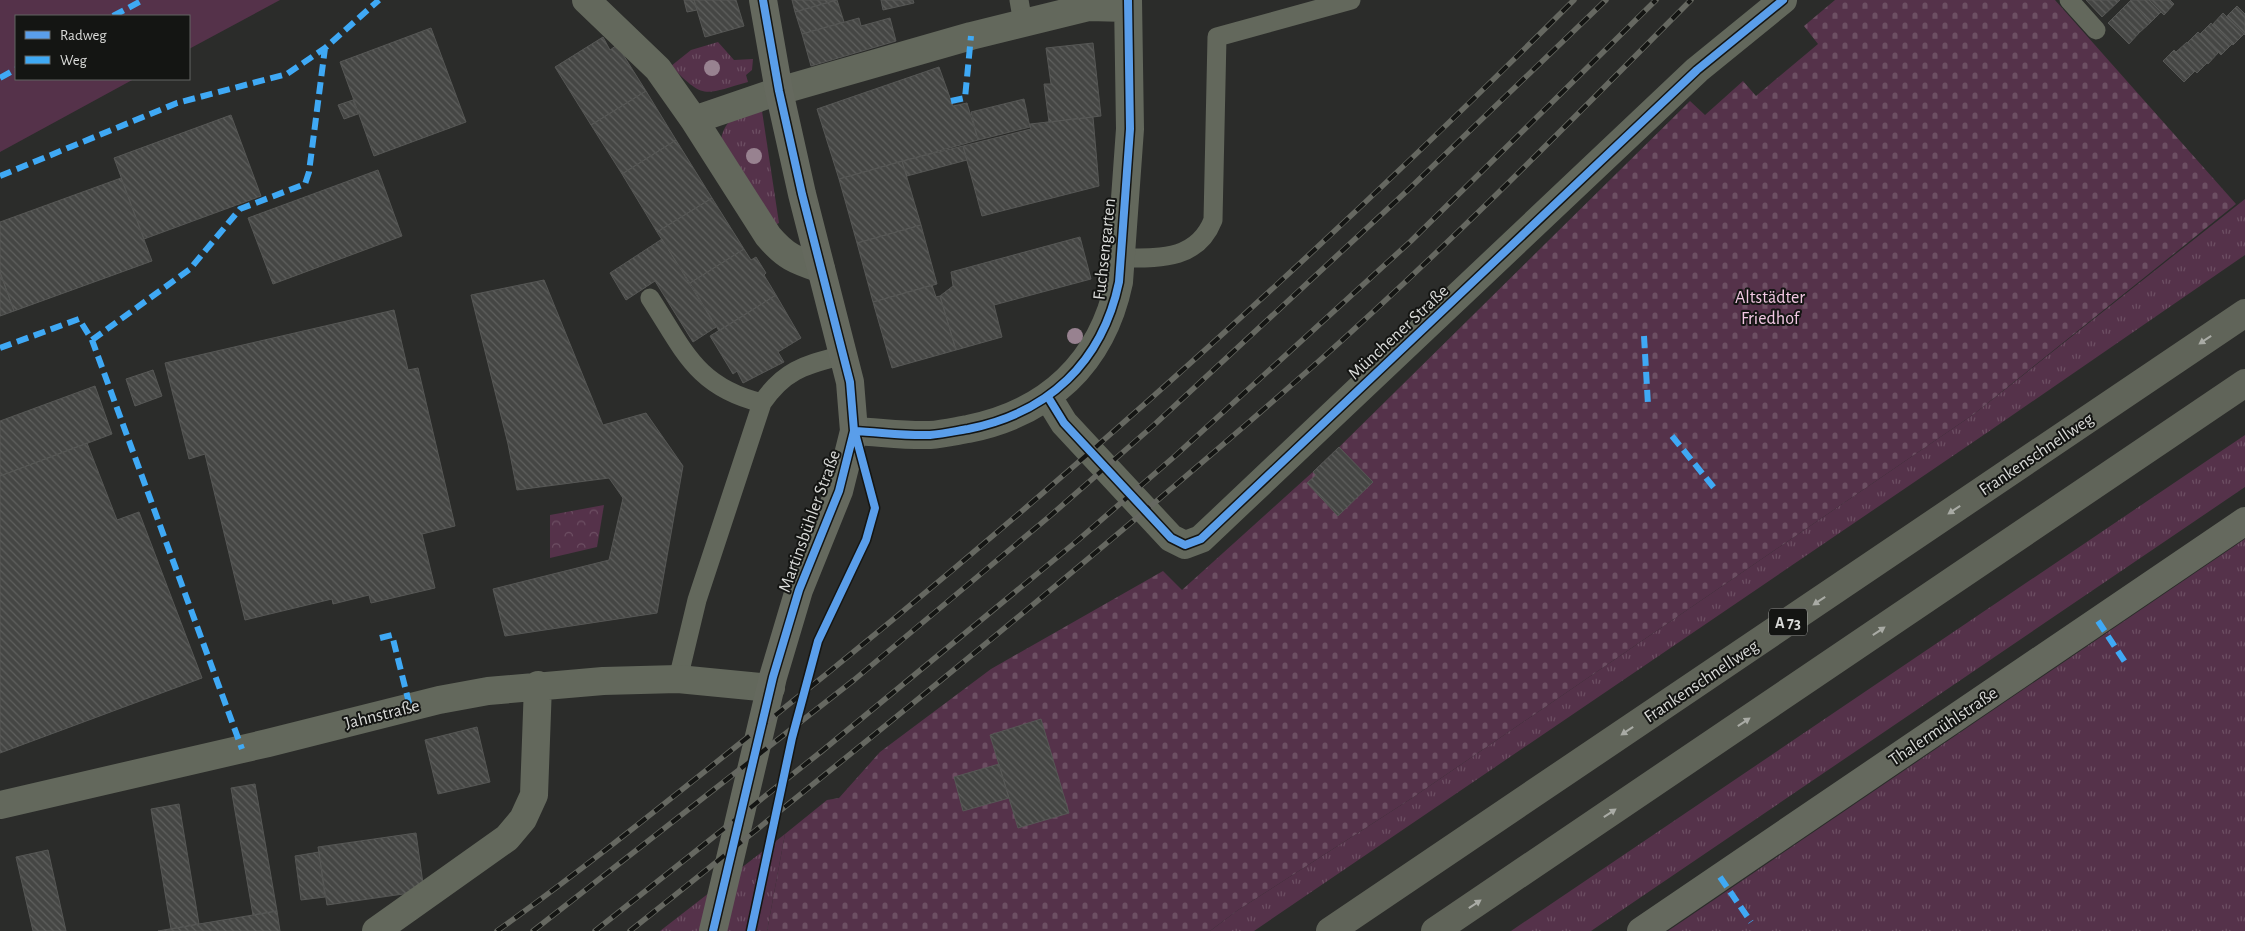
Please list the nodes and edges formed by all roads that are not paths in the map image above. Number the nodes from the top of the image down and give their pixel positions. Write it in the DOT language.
graph roads {
  1 [pos="586,0"];
  2 [pos="763,0"];
  3 [pos="1351,0"];
  4 [pos="1783,0"];
  5 [pos="2069,0"];
  6 [pos="1128,4"];
  7 [pos="1021,12"];
  8 [pos="2096,30"];
  9 [pos="780,91"];
  10 [pos="694,120"];
  11 [pos="1120,258"];
  12 [pos="821,269"];
  13 [pos="650,298"];
  14 [pos="2245,313"];
  15 [pos="843,355"];
  16 [pos="2245,383"];
  17 [pos="1048,397"];
  18 [pos="762,402"];
  19 [pos="854,431"];
  20 [pos="2245,521"];
  21 [pos="678,679"];
  22 [pos="538,685"];
  23 [pos="771,688"];
  24 [pos="0,805"];
  25 [pos="376,931"];
  26 [pos="713,931"];
  27 [pos="1330,931"];
  28 [pos="1435,931"];
  29 [pos="1641,931"];
  1 -- 10 [label="street"];
  2 -- 9 [label="street, Martinsbühler Straße"];
  3 -- 11 [label="lane"];
  4 -- 17 [label="street, Münchener Straße"];
  5 -- 8 [label="lane"];
  6 -- 7 [label="street, Fuchsengarten"];
  6 -- 11 [label="street, Fuchsengarten"];
  7 -- 9 [label="street, Fuchsengarten"];
  9 -- 10 [label="street, Fuchsengarten"];
  9 -- 12 [label="street, Martinsbühler Straße"];
  10 -- 12 [label="street"];
  11 -- 17 [label="street, Fuchsengarten"];
  12 -- 15 [label="street, Martinsbühler Straße"];
  13 -- 18 [label="lane"];
  14 -- 27 [label="highway, Frankenschnellweg / A 73, one-way"];
  15 -- 18 [label="lane"];
  15 -- 19 [label="street, Martinsbühler Straße"];
  28 -- 16 [label="highway, one-way"];
  17 -- 19 [label="street, Fuchsengarten"];
  18 -- 21 [label="lane"];
  19 -- 23 [label="street, Martinsbühler Straße"];
  20 -- 29 [label="street, Thalermühlstraße"];
  21 -- 22 [label="street, Jahnstraße"];
  21 -- 23 [label="street, Jahnstraße"];
  22 -- 24 [label="street, Jahnstraße"];
  22 -- 25 [label="street"];
  23 -- 26 [label="street, Martinsbühler Straße"];
}
